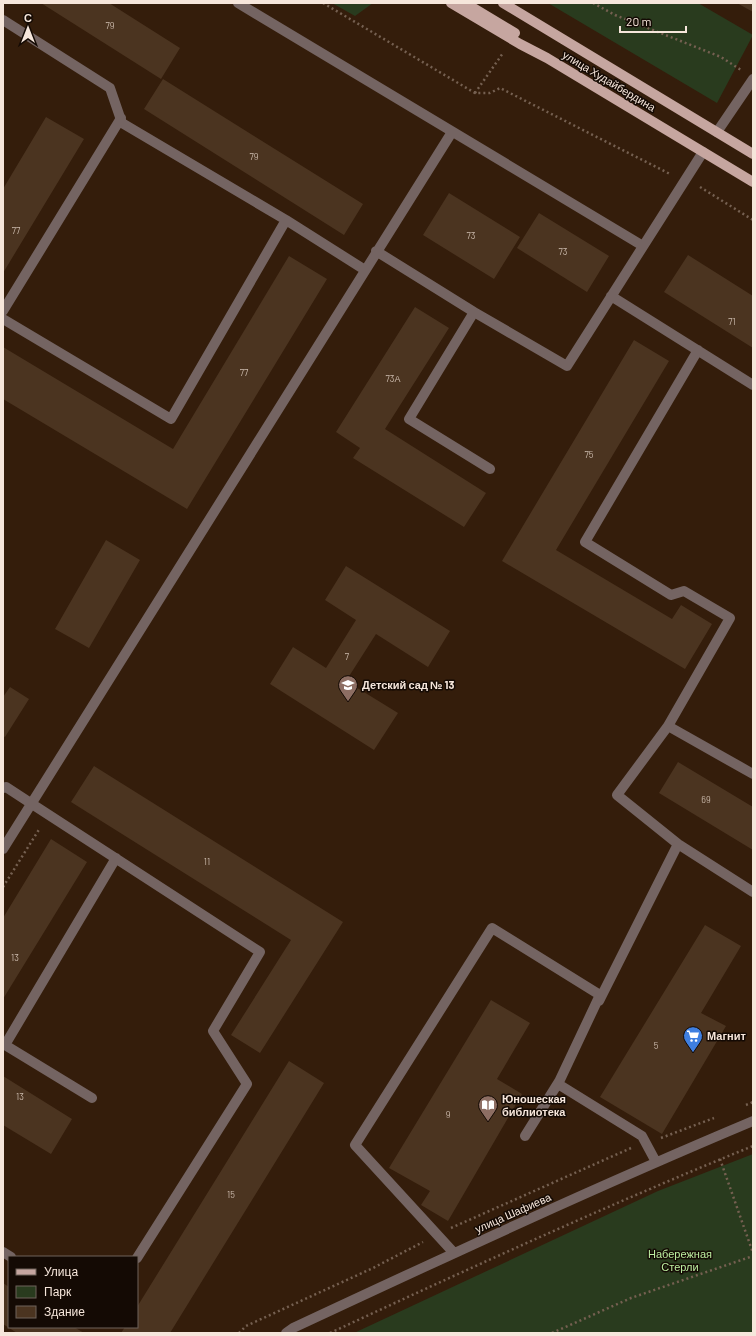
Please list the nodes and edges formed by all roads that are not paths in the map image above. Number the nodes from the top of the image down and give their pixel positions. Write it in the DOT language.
graph roads {
  1 [pos="238,3"];
  2 [pos="451,3"];
  3 [pos="503,3"];
  4 [pos="471,4"];
  5 [pos="3,20"];
  6 [pos="547,58"];
  7 [pos="750,76"];
  8 [pos="121,118"];
  9 [pos="452,132"];
  10 [pos="717,132"];
  11 [pos="703,152"];
  12 [pos="753,154"];
  13 [pos="753,182"];
  14 [pos="286,220"];
  15 [pos="643,246"];
  16 [pos="376,251"];
  17 [pos="365,270"];
  18 [pos="611,296"];
  19 [pos="3,311"];
  20 [pos="474,312"];
  21 [pos="3,319"];
  22 [pos="698,350"];
  23 [pos="753,385"];
  24 [pos="490,469"];
  25 [pos="668,726"];
  26 [pos="753,774"];
  27 [pos="3,788"];
  28 [pos="32,804"];
  29 [pos="678,844"];
  30 [pos="3,848"];
  31 [pos="116,858"];
  32 [pos="753,892"];
  33 [pos="558,1084"];
  34 [pos="92,1098"];
  35 [pos="753,1121"];
  36 [pos="525,1136"];
  37 [pos="656,1162"];
  38 [pos="454,1253"];
  39 [pos="138,1256"];
  40 [pos="286,1333"];
  1 -- 9 [label="street"];
  2 -- 6 [label="main road, улица Худайбердина"];
  3 -- 10 [label="main road, улица Худайбердина"];
  4 -- 6 [label="main road"];
  5 -- 8 [label="street"];
  6 -- 11 [label="main road, улица Худайбердина"];
  7 -- 10 [label="street"];
  8 -- 14 [label="street"];
  8 -- 19 [label="street"];
  9 -- 15 [label="street"];
  9 -- 16 [label="street"];
  10 -- 12 [label="main road, улица Худайбердина"];
  11 -- 13 [label="main road, улица Худайбердина"];
  11 -- 15 [label="street"];
  14 -- 17 [label="street"];
  14 -- 21 [label="street"];
  15 -- 18 [label="street"];
  16 -- 17 [label="street"];
  16 -- 20 [label="street"];
  17 -- 28 [label="street"];
  18 -- 20 [label="street"];
  18 -- 22 [label="street"];
  20 -- 24 [label="street"];
  22 -- 23 [label="street"];
  22 -- 25 [label="street"];
  25 -- 26 [label="street"];
  25 -- 29 [label="street"];
  27 -- 28 [label="street"];
  28 -- 30 [label="street"];
  28 -- 31 [label="street"];
  29 -- 32 [label="street"];
  29 -- 33 [label="street"];
  31 -- 34 [label="street"];
  31 -- 39 [label="street"];
  33 -- 36 [label="street"];
  33 -- 37 [label="street"];
  33 -- 38 [label="street"];
  35 -- 37 [label="street, улица Шафиева"];
  37 -- 38 [label="street, улица Шафиева"];
  38 -- 40 [label="street, улица Шафиева"];
}
